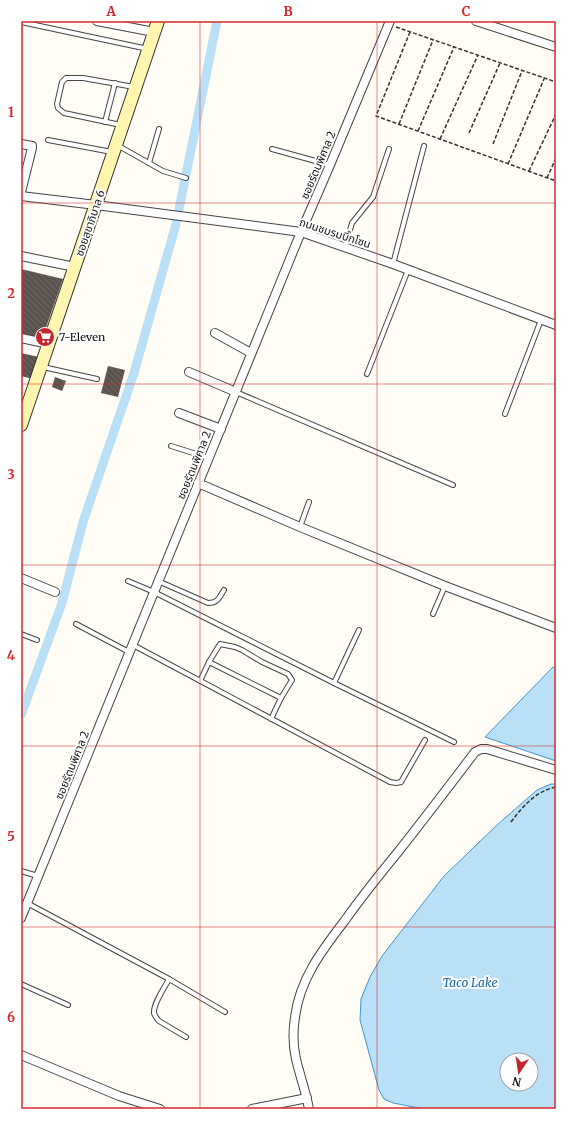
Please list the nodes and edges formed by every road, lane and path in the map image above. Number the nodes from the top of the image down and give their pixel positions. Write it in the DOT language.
graph roads {
  1 [pos="97,21"];
  2 [pos="476,21"];
  3 [pos="21,22"];
  4 [pos="389,23"];
  5 [pos="156,27"];
  6 [pos="410,32"];
  7 [pos="433,40"];
  8 [pos="454,47"];
  9 [pos="556,47"];
  10 [pos="149,49"];
  11 [pos="478,55"];
  12 [pos="500,63"];
  13 [pos="522,71"];
  14 [pos="544,78"];
  15 [pos="556,82"];
  16 [pos="115,83"];
  17 [pos="136,88"];
  18 [pos="556,114"];
  19 [pos="104,122"];
  20 [pos="399,124"];
  21 [pos="123,126"];
  22 [pos="159,129"];
  23 [pos="418,131"];
  24 [pos="469,133"];
  25 [pos="440,139"];
  26 [pos="48,140"];
  27 [pos="21,144"];
  28 [pos="493,144"];
  29 [pos="424,146"];
  30 [pos="115,149"];
  31 [pos="272,149"];
  32 [pos="389,149"];
  33 [pos="556,158"];
  34 [pos="149,163"];
  35 [pos="508,164"];
  36 [pos="330,166"];
  37 [pos="529,171"];
  38 [pos="186,178"];
  39 [pos="547,178"];
  40 [pos="556,181"];
  41 [pos="21,192"];
  42 [pos="21,196"];
  43 [pos="96,205"];
  44 [pos="301,232"];
  45 [pos="345,247"];
  46 [pos="21,256"];
  47 [pos="393,264"];
  48 [pos="75,267"];
  49 [pos="408,270"];
  50 [pos="540,320"];
  51 [pos="556,326"];
  52 [pos="215,333"];
  53 [pos="21,338"];
  54 [pos="49,344"];
  55 [pos="251,353"];
  56 [pos="41,366"];
  57 [pos="189,372"];
  58 [pos="367,374"];
  59 [pos="97,379"];
  60 [pos="236,392"];
  61 [pos="179,413"];
  62 [pos="504,414"];
  63 [pos="21,425"];
  64 [pos="221,429"];
  65 [pos="171,446"];
  66 [pos="209,458"];
  67 [pos="198,483"];
  68 [pos="453,485"];
  69 [pos="309,502"];
  70 [pos="300,527"];
  71 [pos="21,578"];
  72 [pos="128,581"];
  73 [pos="158,581"];
  74 [pos="445,586"];
  75 [pos="224,590"];
  76 [pos="55,592"];
  77 [pos="154,592"];
  78 [pos="433,614"];
  79 [pos="76,624"];
  80 [pos="556,628"];
  81 [pos="359,630"];
  82 [pos="21,634"];
  83 [pos="37,640"];
  84 [pos="131,648"];
  85 [pos="209,662"];
  86 [pos="200,681"];
  87 [pos="334,683"];
  88 [pos="281,698"];
  89 [pos="271,719"];
  90 [pos="425,740"];
  91 [pos="454,742"];
  92 [pos="556,770"];
  93 [pos="556,787"];
  94 [pos="511,822"];
  95 [pos="21,871"];
  96 [pos="38,876"];
  97 [pos="27,903"];
  98 [pos="21,918"];
  99 [pos="169,979"];
  100 [pos="21,984"];
  101 [pos="68,1005"];
  102 [pos="225,1012"];
  103 [pos="186,1037"];
  104 [pos="21,1055"];
  105 [pos="307,1098"];
  106 [pos="160,1109"];
  107 [pos="252,1109"];
  108 [pos="309,1109"];
  1 -- 5 [label="street"];
  2 -- 9 [label="street"];
  3 -- 10 [label="lane"];
  4 -- 6 [label="path"];
  4 -- 36 [label="street, ซอยรัตนพิศาล 2"];
  5 -- 10 [label="street, ซอยสุขาภิบาล 6"];
  6 -- 7 [label="path"];
  6 -- 20 [label="path"];
  7 -- 8 [label="path"];
  7 -- 20 [label="path"];
  8 -- 11 [label="path"];
  8 -- 23 [label="path"];
  10 -- 17 [label="street, ซอยสุขาภิบาล 6"];
  11 -- 12 [label="path"];
  11 -- 25 [label="path"];
  12 -- 13 [label="path"];
  12 -- 24 [label="path"];
  13 -- 14 [label="path"];
  13 -- 28 [label="path"];
  14 -- 15 [label="path"];
  14 -- 35 [label="path"];
  16 -- 17 [label="lane"];
  16 -- 19 [label="lane"];
  16 -- 19 [label="lane"];
  17 -- 21 [label="street, ซอยสุขาภิบาล 6"];
  18 -- 37 [label="path"];
  19 -- 21 [label="lane"];
  20 -- 23 [label="path"];
  21 -- 30 [label="street, ซอยสุขาภิบาล 6"];
  22 -- 34 [label="lane"];
  23 -- 25 [label="path"];
  25 -- 35 [label="path"];
  26 -- 30 [label="lane"];
  27 -- 41 [label="street"];
  29 -- 47 [label="lane"];
  30 -- 34 [label="lane"];
  30 -- 43 [label="street, ซอยสุขาภิบาล 6"];
  31 -- 36 [label="lane"];
  32 -- 45 [label="lane"];
  33 -- 39 [label="path"];
  34 -- 38 [label="lane"];
  35 -- 37 [label="path"];
  36 -- 44 [label="street, ซอยรัตนพิศาล 2"];
  37 -- 39 [label="path"];
  39 -- 40 [label="path"];
  42 -- 43 [label="street, ถนนชมรมบิ๊กโซน"];
  43 -- 44 [label="street, ถนนชมรมบิ๊กโซน"];
  43 -- 48 [label="street, ซอยสุขาภิบาล 6"];
  44 -- 45 [label="street, ถนนชมรมบิ๊กโซน"];
  44 -- 55 [label="street, ซอยรัตนพิศาล 2"];
  45 -- 47 [label="street, ถนนชมรมบิ๊กโซน"];
  46 -- 48 [label="street"];
  47 -- 49 [label="street, ถนนชมรมบิ๊กโซน"];
  48 -- 54 [label="street, ซอยสุขาภิบาล 6"];
  49 -- 50 [label="street, ถนนชมรมบิ๊กโซน"];
  49 -- 58 [label="lane"];
  50 -- 51 [label="street, ถนนชมรมบิ๊กโซน"];
  50 -- 62 [label="lane"];
  52 -- 55 [label="street"];
  53 -- 54 [label="street"];
  54 -- 56 [label="street, ซอยสุขาภิบาล 6"];
  55 -- 60 [label="street, ซอยรัตนพิศาล 2"];
  56 -- 59 [label="lane"];
  56 -- 63 [label="street, ซอยสุขาภิบาล 6"];
  57 -- 60 [label="street"];
  60 -- 64 [label="street, ซอยรัตนพิศาล 2"];
  60 -- 68 [label="lane"];
  61 -- 64 [label="street"];
  64 -- 66 [label="street, ซอยรัตนพิศาล 2"];
  65 -- 66 [label="lane"];
  66 -- 67 [label="street, ซอยรัตนพิศาล 2"];
  67 -- 70 [label="street"];
  67 -- 73 [label="street, ซอยรัตนพิศาล 2"];
  69 -- 70 [label="lane"];
  70 -- 74 [label="street"];
  71 -- 76 [label="street"];
  72 -- 77 [label="lane"];
  73 -- 75 [label="lane"];
  73 -- 77 [label="street, ซอยรัตนพิศาล 2"];
  74 -- 78 [label="lane"];
  74 -- 80 [label="street"];
  77 -- 84 [label="street, ซอยรัตนพิศาล 2"];
  77 -- 87 [label="lane"];
  79 -- 84 [label="lane"];
  81 -- 87 [label="lane"];
  82 -- 83 [label="lane"];
  84 -- 86 [label="lane"];
  84 -- 96 [label="street, ซอยรัตนพิศาล 2"];
  85 -- 86 [label="lane"];
  85 -- 88 [label="lane"];
  85 -- 88 [label="lane"];
  86 -- 89 [label="lane"];
  87 -- 91 [label="lane"];
  88 -- 89 [label="lane"];
  89 -- 90 [label="lane"];
  92 -- 105 [label="street"];
  93 -- 94 [label="path"];
  95 -- 96 [label="lane"];
  96 -- 97 [label="street, ซอยรัตนพิศาล 2"];
  97 -- 98 [label="street, ซอยรัตนพิศาล 2"];
  97 -- 99 [label="lane"];
  99 -- 102 [label="lane"];
  99 -- 103 [label="lane"];
  100 -- 101 [label="lane"];
  104 -- 106 [label="street"];
  105 -- 107 [label="street"];
  105 -- 108 [label="street"];
}
